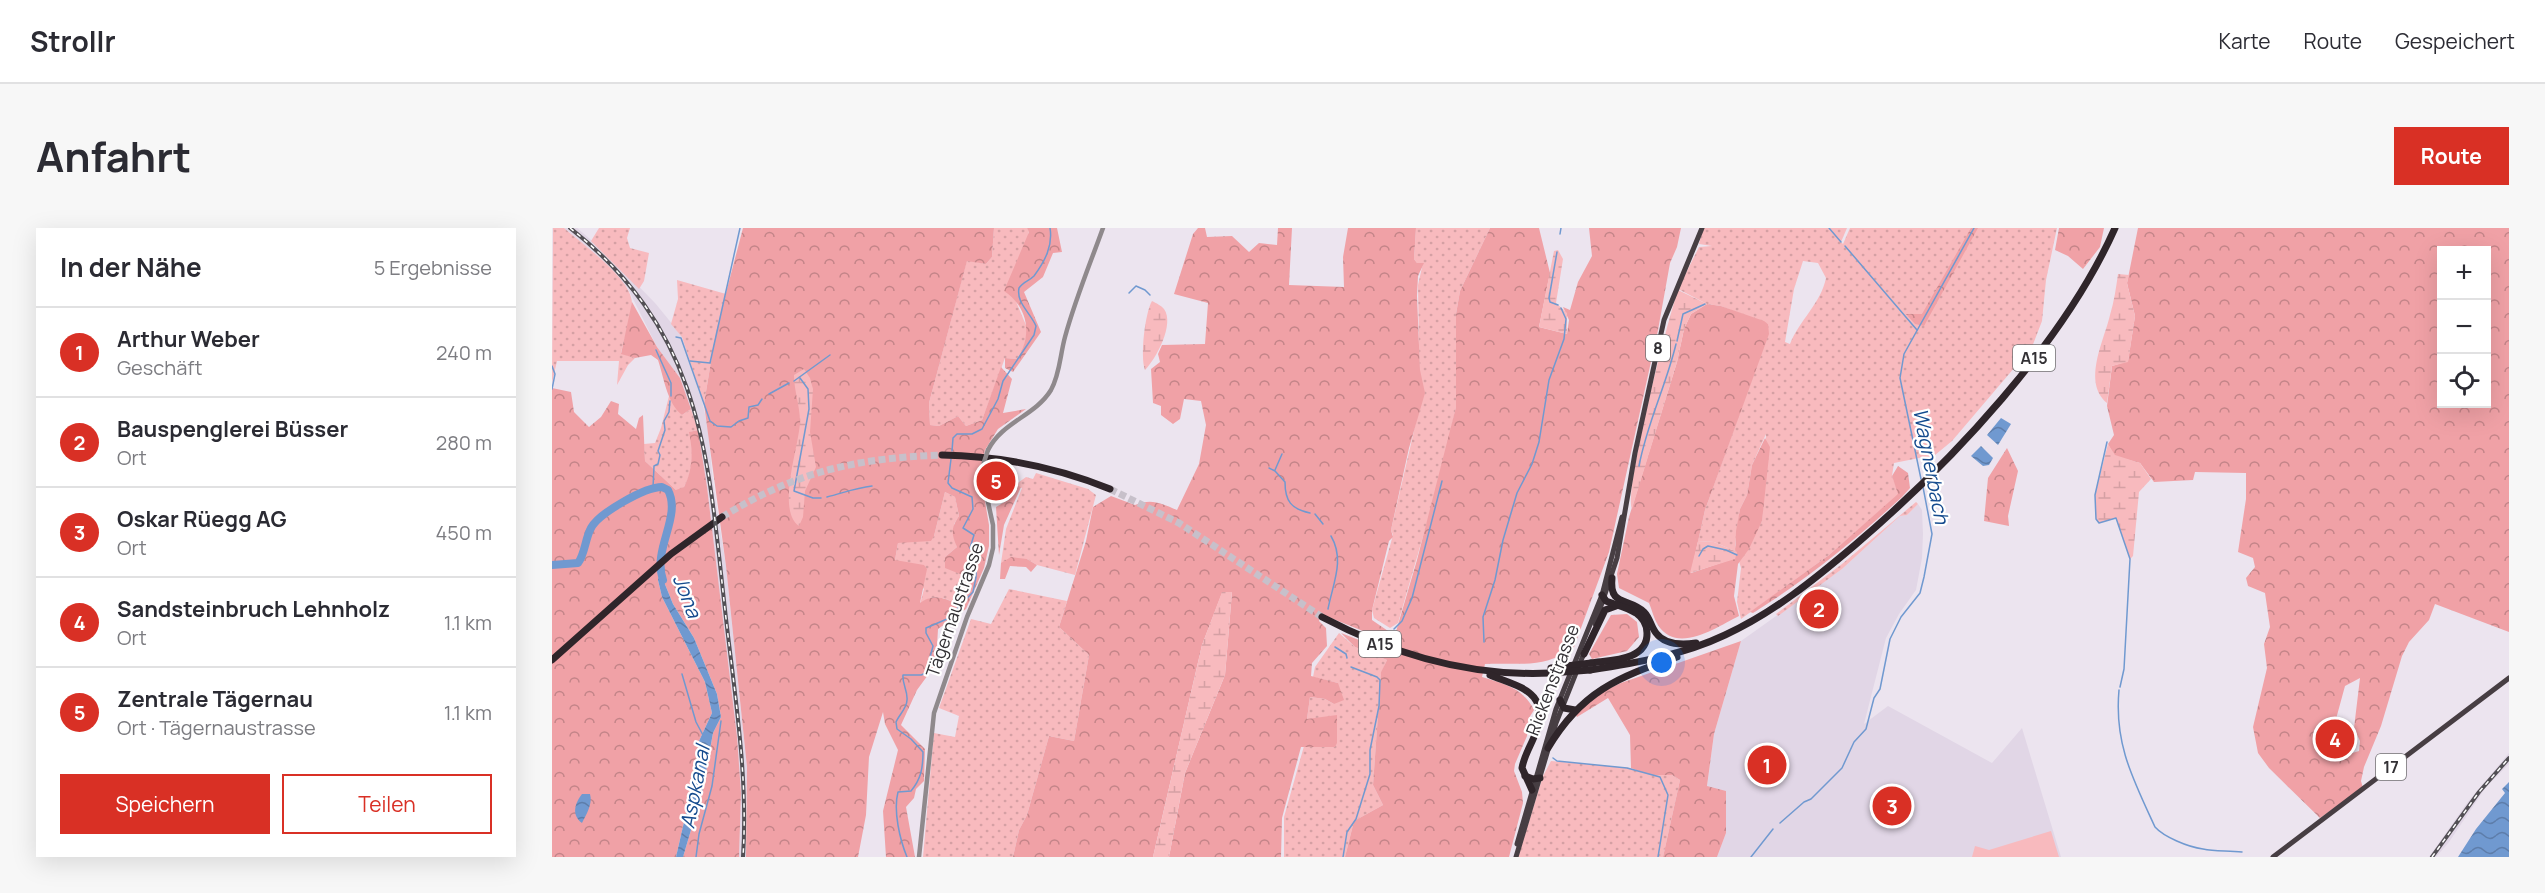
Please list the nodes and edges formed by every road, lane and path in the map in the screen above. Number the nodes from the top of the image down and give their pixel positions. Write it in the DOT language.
graph roads {
  1 [pos="1103,228"];
  2 [pos="1702,228"];
  3 [pos="2115,228"];
  4 [pos="948,455"];
  5 [pos="1110,489"];
  6 [pos="1623,516"];
  7 [pos="722,517"];
  8 [pos="1612,578"];
  9 [pos="1603,598"];
  10 [pos="1621,604"];
  11 [pos="1322,617"];
  12 [pos="1715,640"];
  13 [pos="1701,645"];
  14 [pos="1584,654"];
  15 [pos="552,660"];
  16 [pos="1590,667"];
  17 [pos="1483,672"];
  18 [pos="2509,678"];
  19 [pos="1561,703"];
  20 [pos="1575,710"];
  21 [pos="1548,748"];
  22 [pos="1523,774"];
  23 [pos="1537,779"];
  24 [pos="1532,790"];
  25 [pos="919,857"];
  26 [pos="1515,857"];
  27 [pos="2273,857"];
  1 -- 25 [label="street, Tägernaustrasse, bridge"];
  2 -- 6 [label="main road, Rickenstrasse / 8"];
  3 -- 12 [label="highway, A15"];
  4 -- 5 [label="highway"];
  6 -- 8 [label="main road, Rickenstrasse / 8"];
  6 -- 9 [label="main road, Rickenstrasse / 8"];
  7 -- 15 [label="highway"];
  8 -- 9 [label="main road, Rickenstrasse / 8"];
  8 -- 10 [label="highway"];
  9 -- 10 [label="highway"];
  9 -- 14 [label="main road, Rickenstrasse / 8"];
  9 -- 19 [label="main road, Rickenstrasse / 8"];
  10 -- 12 [label="highway"];
  10 -- 14 [label="highway"];
  10 -- 16 [label="highway"];
  11 -- 17 [label="highway, A15"];
  12 -- 13 [label="highway, A15"];
  13 -- 16 [label="highway, A15"];
  13 -- 20 [label="highway"];
  14 -- 19 [label="main road, Rickenstrasse / 8"];
  16 -- 17 [label="highway, A15, bridge"];
  17 -- 22 [label="highway"];
  18 -- 27 [label="main road, 17"];
  19 -- 20 [label="highway"];
  19 -- 21 [label="main road, Rickenstrasse / 8"];
  19 -- 23 [label="main road, Rickenstrasse / 8"];
  20 -- 21 [label="highway"];
  21 -- 23 [label="main road, Rickenstrasse / 8"];
  22 -- 23 [label="highway"];
  22 -- 24 [label="highway"];
  23 -- 24 [label="main road, Rickenstrasse / 8"];
  23 -- 26 [label="main road, Rickenstrasse / 8"];
  24 -- 26 [label="main road, Rickenstrasse / 8"];
}
